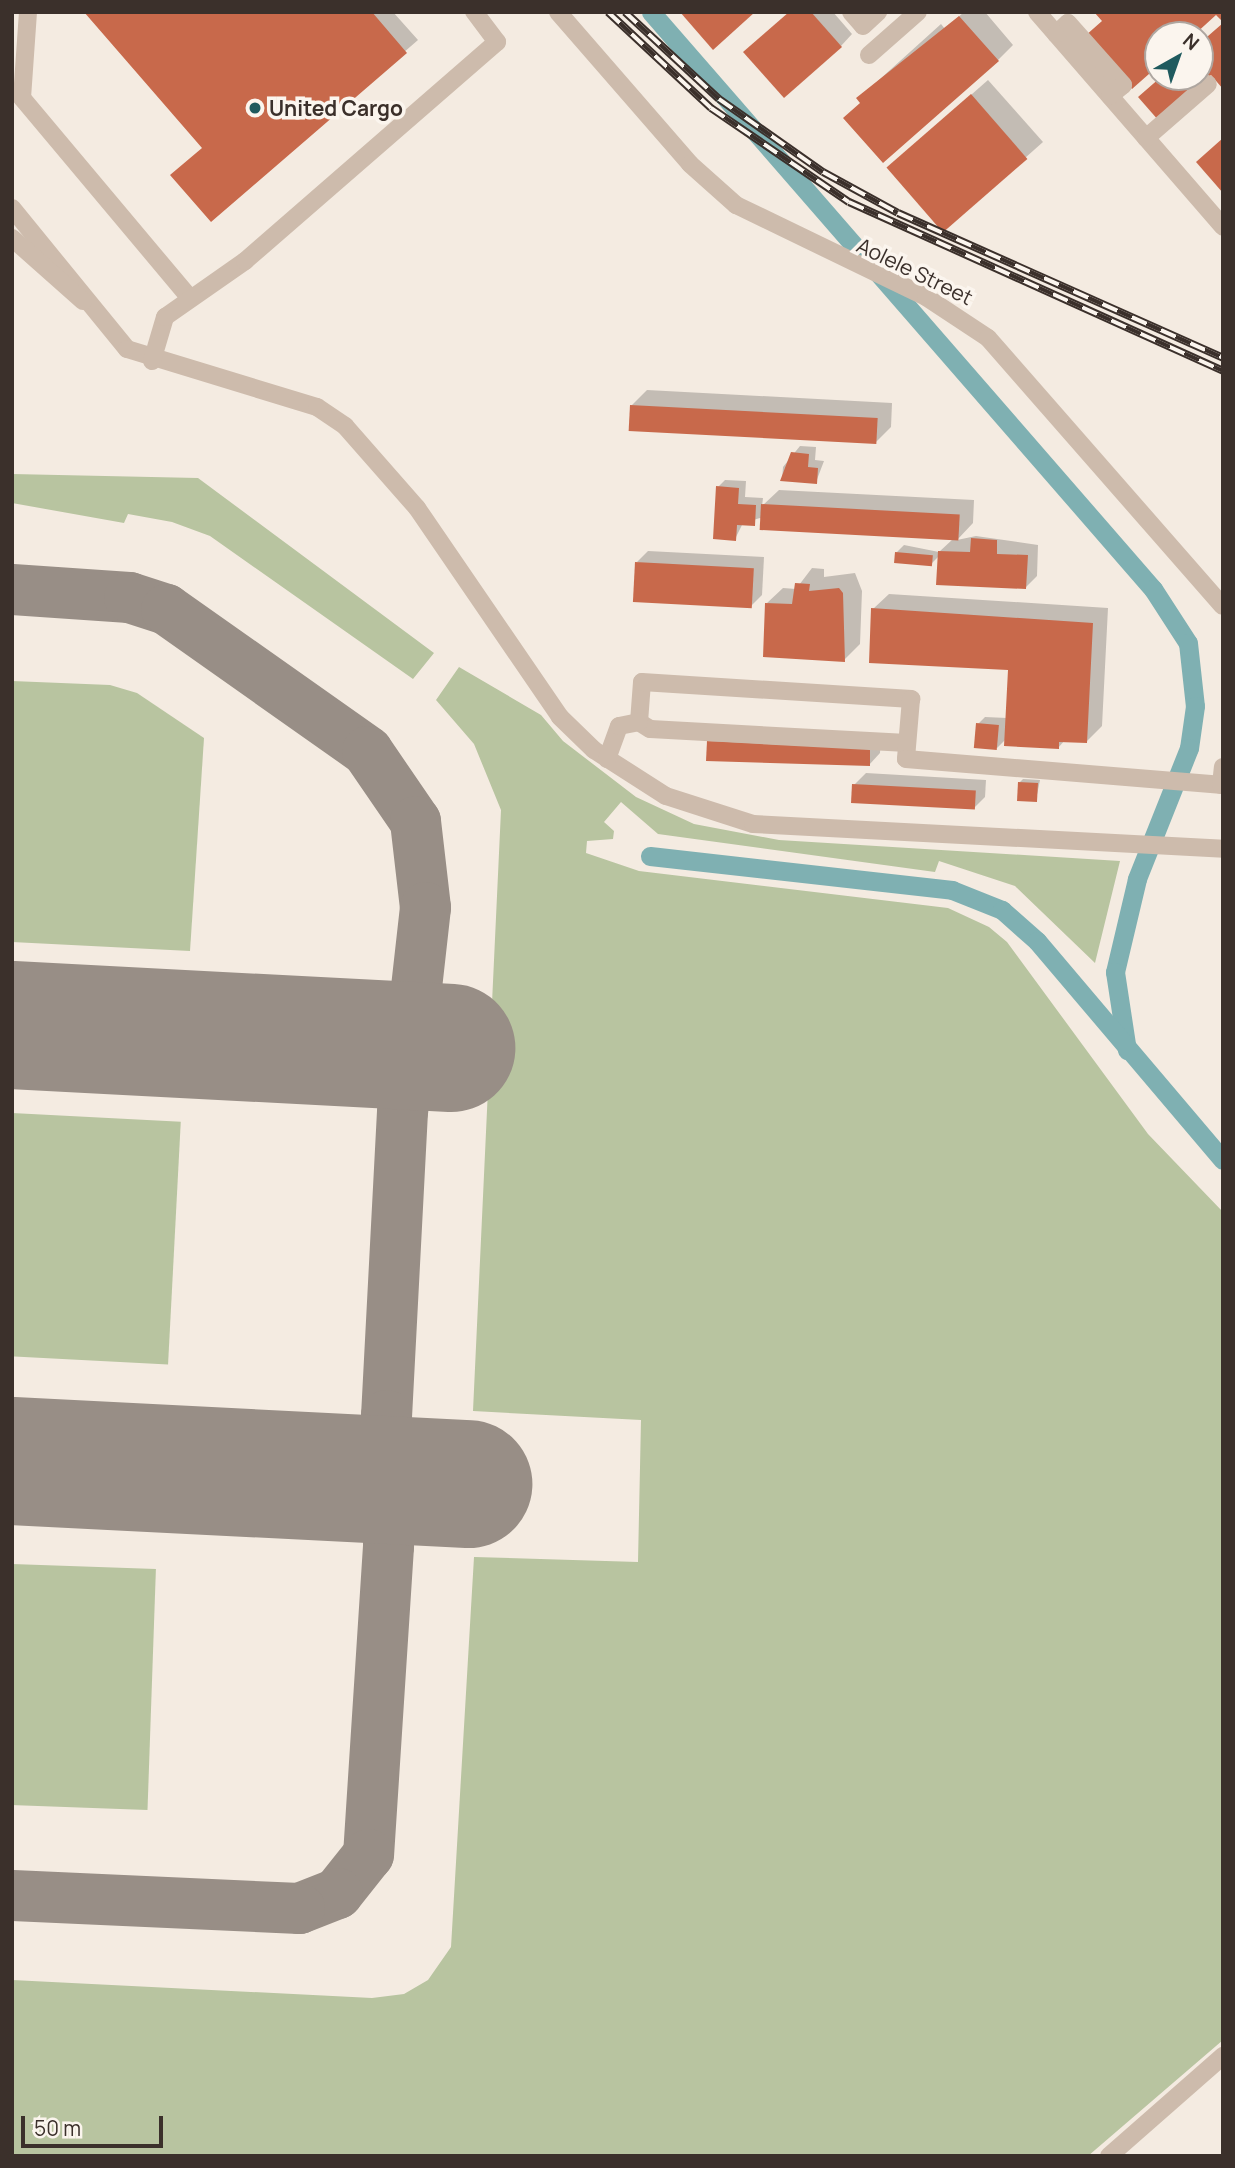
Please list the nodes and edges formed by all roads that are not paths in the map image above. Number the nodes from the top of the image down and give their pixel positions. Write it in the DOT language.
graph roads {
  1 [pos="28,12"];
  2 [pos="474,12"];
  3 [pos="558,12"];
  4 [pos="850,12"];
  5 [pos="878,12"];
  6 [pos="918,12"];
  7 [pos="1037,12"];
  8 [pos="869,55"];
  9 [pos="1200,91"];
  10 [pos="1146,138"];
  11 [pos="12,208"];
  12 [pos="1223,227"];
  13 [pos="12,238"];
  14 [pos="188,296"];
  15 [pos="94,310"];
  16 [pos="152,360"];
  17 [pos="1223,606"];
  18 [pos="639,722"];
  19 [pos="907,743"];
  20 [pos="607,760"];
  21 [pos="1222,779"];
  22 [pos="1223,849"];
  23 [pos="1223,2056"];
  24 [pos="1109,2156"];
  1 -- 14 [label="street"];
  2 -- 14 [label="street"];
  3 -- 17 [label="street, Aolele Street"];
  4 -- 5 [label="street"];
  6 -- 8 [label="street"];
  7 -- 10 [label="street"];
  9 -- 10 [label="street"];
  10 -- 12 [label="street"];
  11 -- 15 [label="street"];
  13 -- 15 [label="street"];
  14 -- 16 [label="street"];
  15 -- 16 [label="street"];
  16 -- 20 [label="street"];
  18 -- 19 [label="street"];
  18 -- 19 [label="street"];
  18 -- 20 [label="street"];
  19 -- 21 [label="street"];
  20 -- 22 [label="street"];
  23 -- 24 [label="street"];
}
